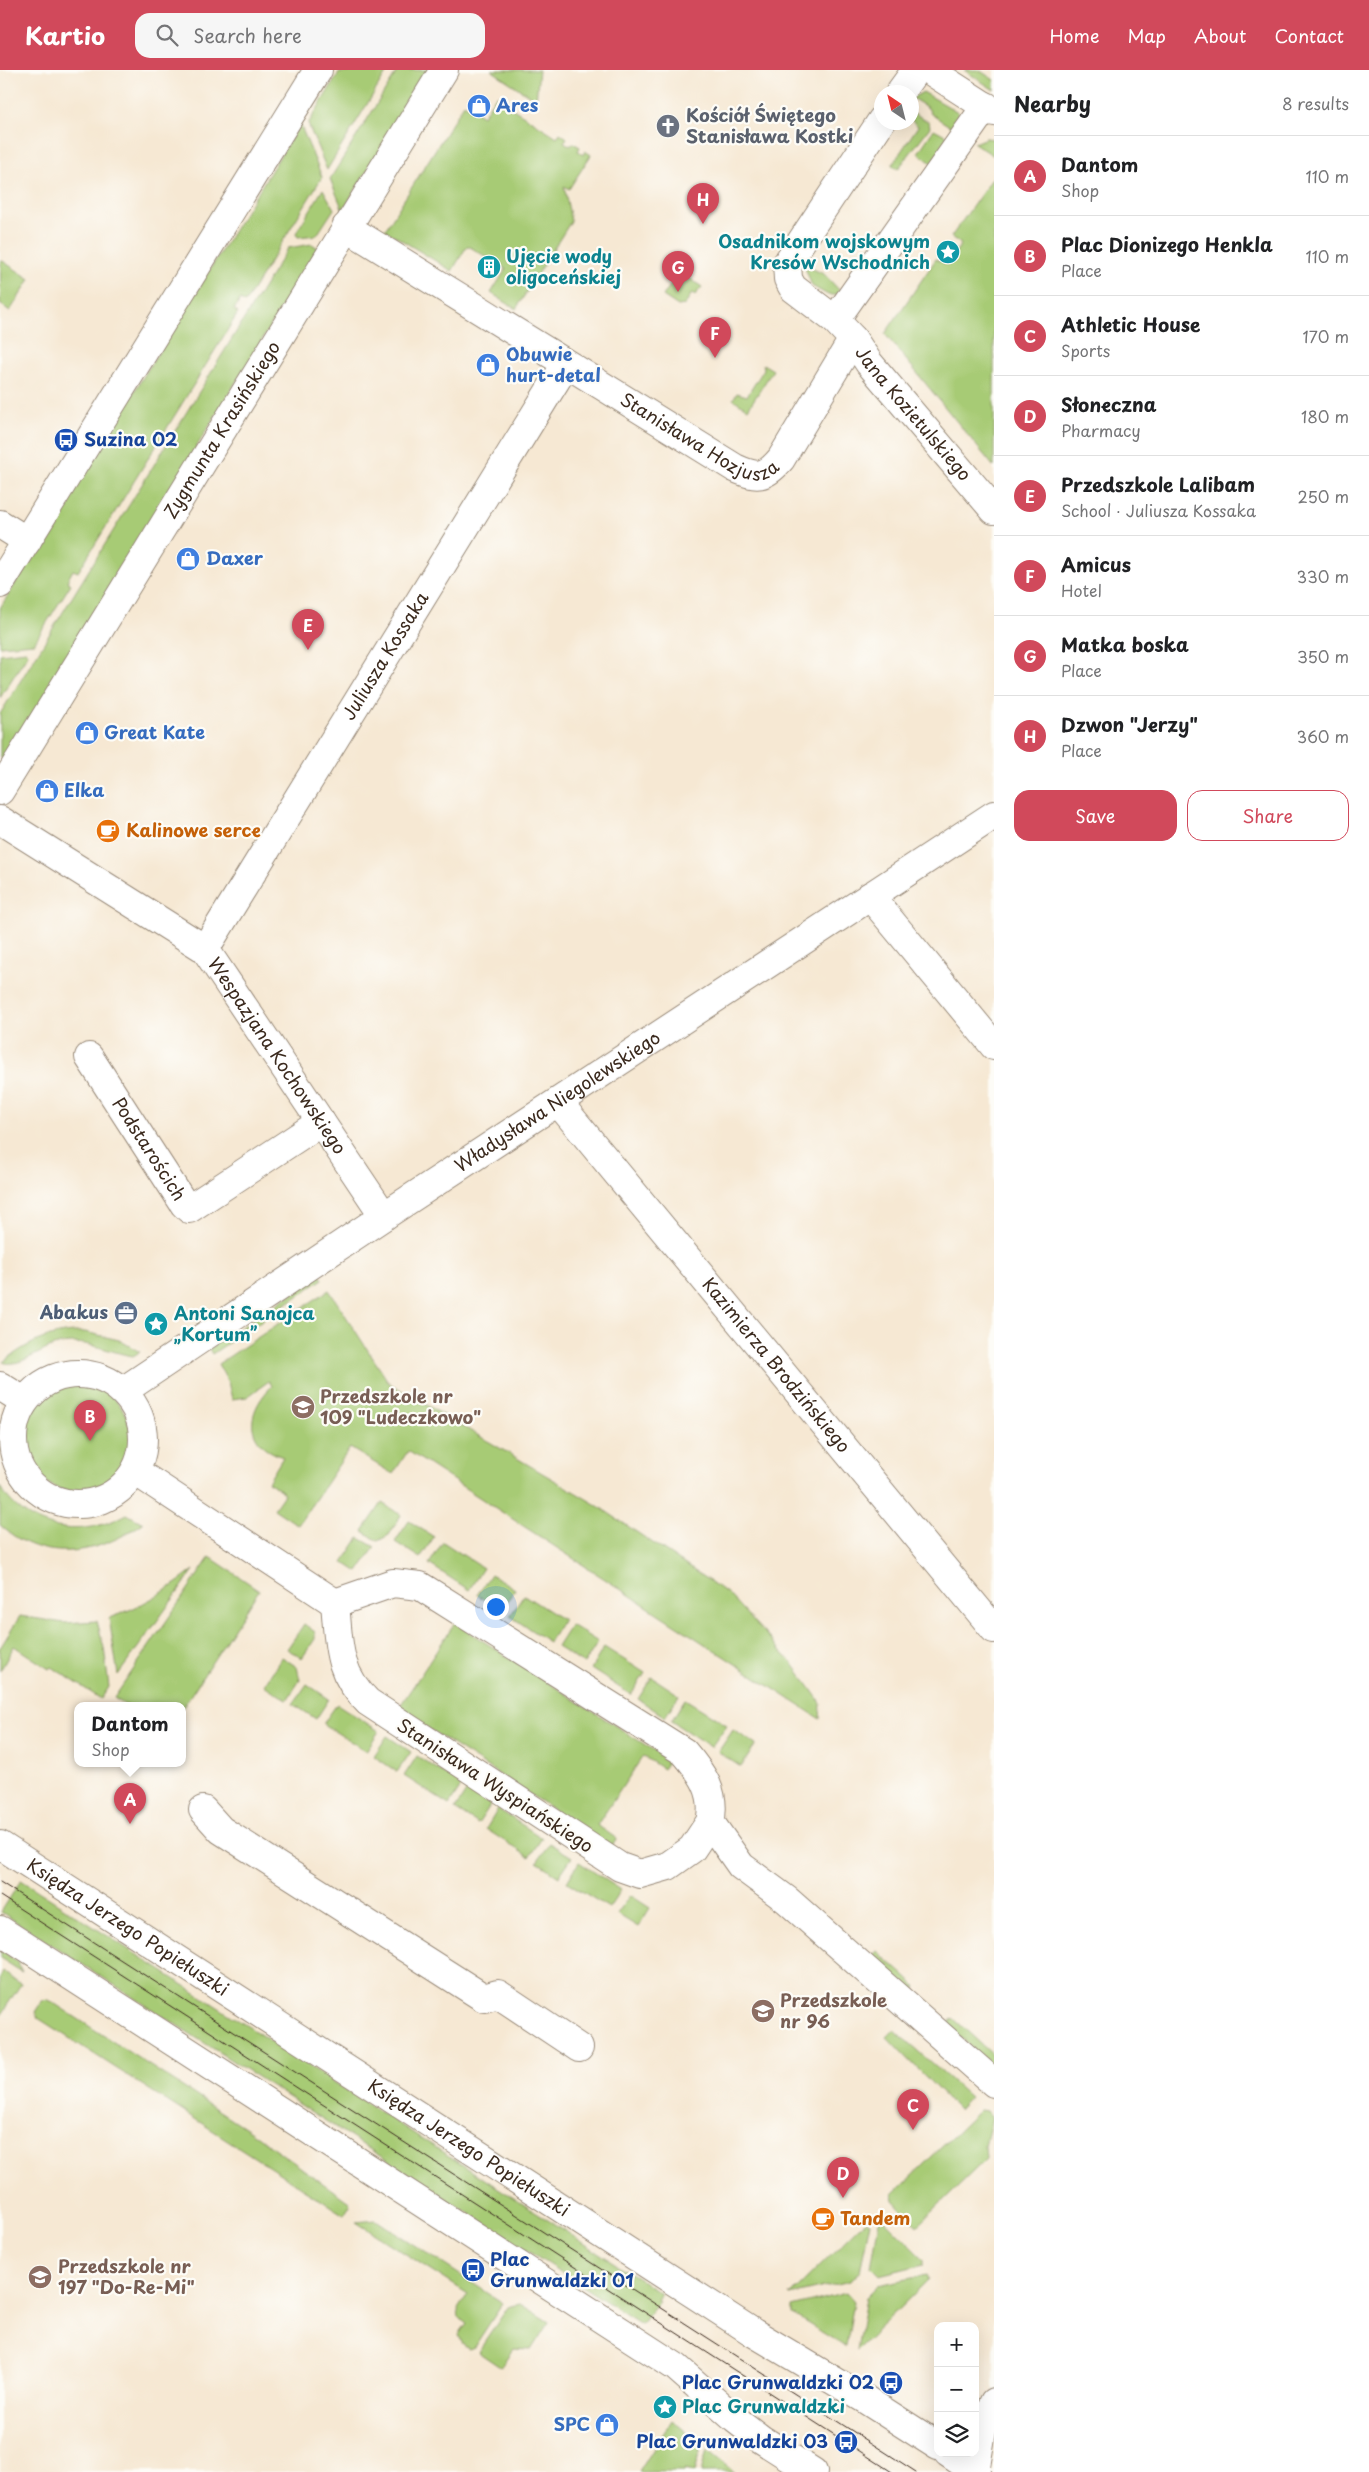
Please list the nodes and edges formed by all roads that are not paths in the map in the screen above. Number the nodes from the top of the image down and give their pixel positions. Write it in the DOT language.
graph roads {
  1 [pos="318,70"];
  2 [pos="444,70"];
  3 [pos="916,70"];
  4 [pos="929,70"];
  5 [pos="905,85"];
  6 [pos="990,109"];
  7 [pos="875,130"];
  8 [pos="346,227"];
  9 [pos="835,320"];
  10 [pos="853,339"];
  11 [pos="566,364"];
  12 [pos="994,510"];
  13 [pos="0,524"];
  14 [pos="26,541"];
  15 [pos="0,584"];
  16 [pos="0,791"];
  17 [pos="994,815"];
  18 [pos="0,820"];
  19 [pos="870,896"];
  20 [pos="206,949"];
  21 [pos="994,1046"];
  22 [pos="89,1057"];
  23 [pos="558,1102"];
  24 [pos="322,1122"];
  25 [pos="384,1216"];
  26 [pos="0,1386"];
  27 [pos="123,1391"];
  28 [pos="24,1401"];
  29 [pos="135,1471"];
  30 [pos="335,1603"];
  31 [pos="994,1629"];
  32 [pos="203,1810"];
  33 [pos="710,1822"];
  34 [pos="0,1845"];
  35 [pos="0,1930"];
  36 [pos="579,2048"];
  37 [pos="994,2083"];
  38 [pos="994,2402"];
  39 [pos="934,2443"];
  40 [pos="994,2450"];
  41 [pos="954,2457"];
  42 [pos="813,2472"];
  43 [pos="976,2472"];
  1 -- 14 [label="street"];
  2 -- 8 [label="street, Zygmunta Krasińskiego"];
  3 -- 5 [label="street"];
  4 -- 6 [label="street"];
  6 -- 9 [label="street"];
  7 -- 9 [label="street"];
  8 -- 11 [label="street, Stanisława Hozjusza"];
  8 -- 16 [label="street, Zygmunta Krasińskiego"];
  9 -- 10 [label="street"];
  10 -- 11 [label="street, Stanisława Hozjusza"];
  10 -- 12 [label="street, Jana Kozietulskiego"];
  11 -- 20 [label="street, Juliusza Kossaka"];
  13 -- 14 [label="street"];
  14 -- 15 [label="street"];
  17 -- 19 [label="street, Władysława Niegolewskiego"];
  18 -- 20 [label="street, Wespazjana Kochowskiego"];
  19 -- 21 [label="street"];
  19 -- 23 [label="street, Władysława Niegolewskiego"];
  20 -- 24 [label="street, Wespazjana Kochowskiego"];
  22 -- 24 [label="street, Podstarościch"];
  23 -- 25 [label="street, Władysława Niegolewskiego"];
  23 -- 31 [label="street, Kazimierza Brodzińskiego"];
  24 -- 25 [label="street, Wespazjana Kochowskiego"];
  25 -- 27 [label="street, Władysława Niegolewskiego"];
  26 -- 28 [label="street"];
  27 -- 28 [label="street"];
  27 -- 29 [label="street"];
  28 -- 29 [label="street"];
  29 -- 30 [label="street"];
  30 -- 33 [label="street"];
  30 -- 33 [label="street, Stanisława Wyspiańskiego"];
  32 -- 36 [label="street"];
  33 -- 37 [label="street"];
  34 -- 39 [label="street, Księdza Jerzego Popiełuszki"];
  35 -- 42 [label="street"];
  38 -- 43 [label="street"];
  40 -- 43 [label="street"];
  41 -- 43 [label="street"];
}
